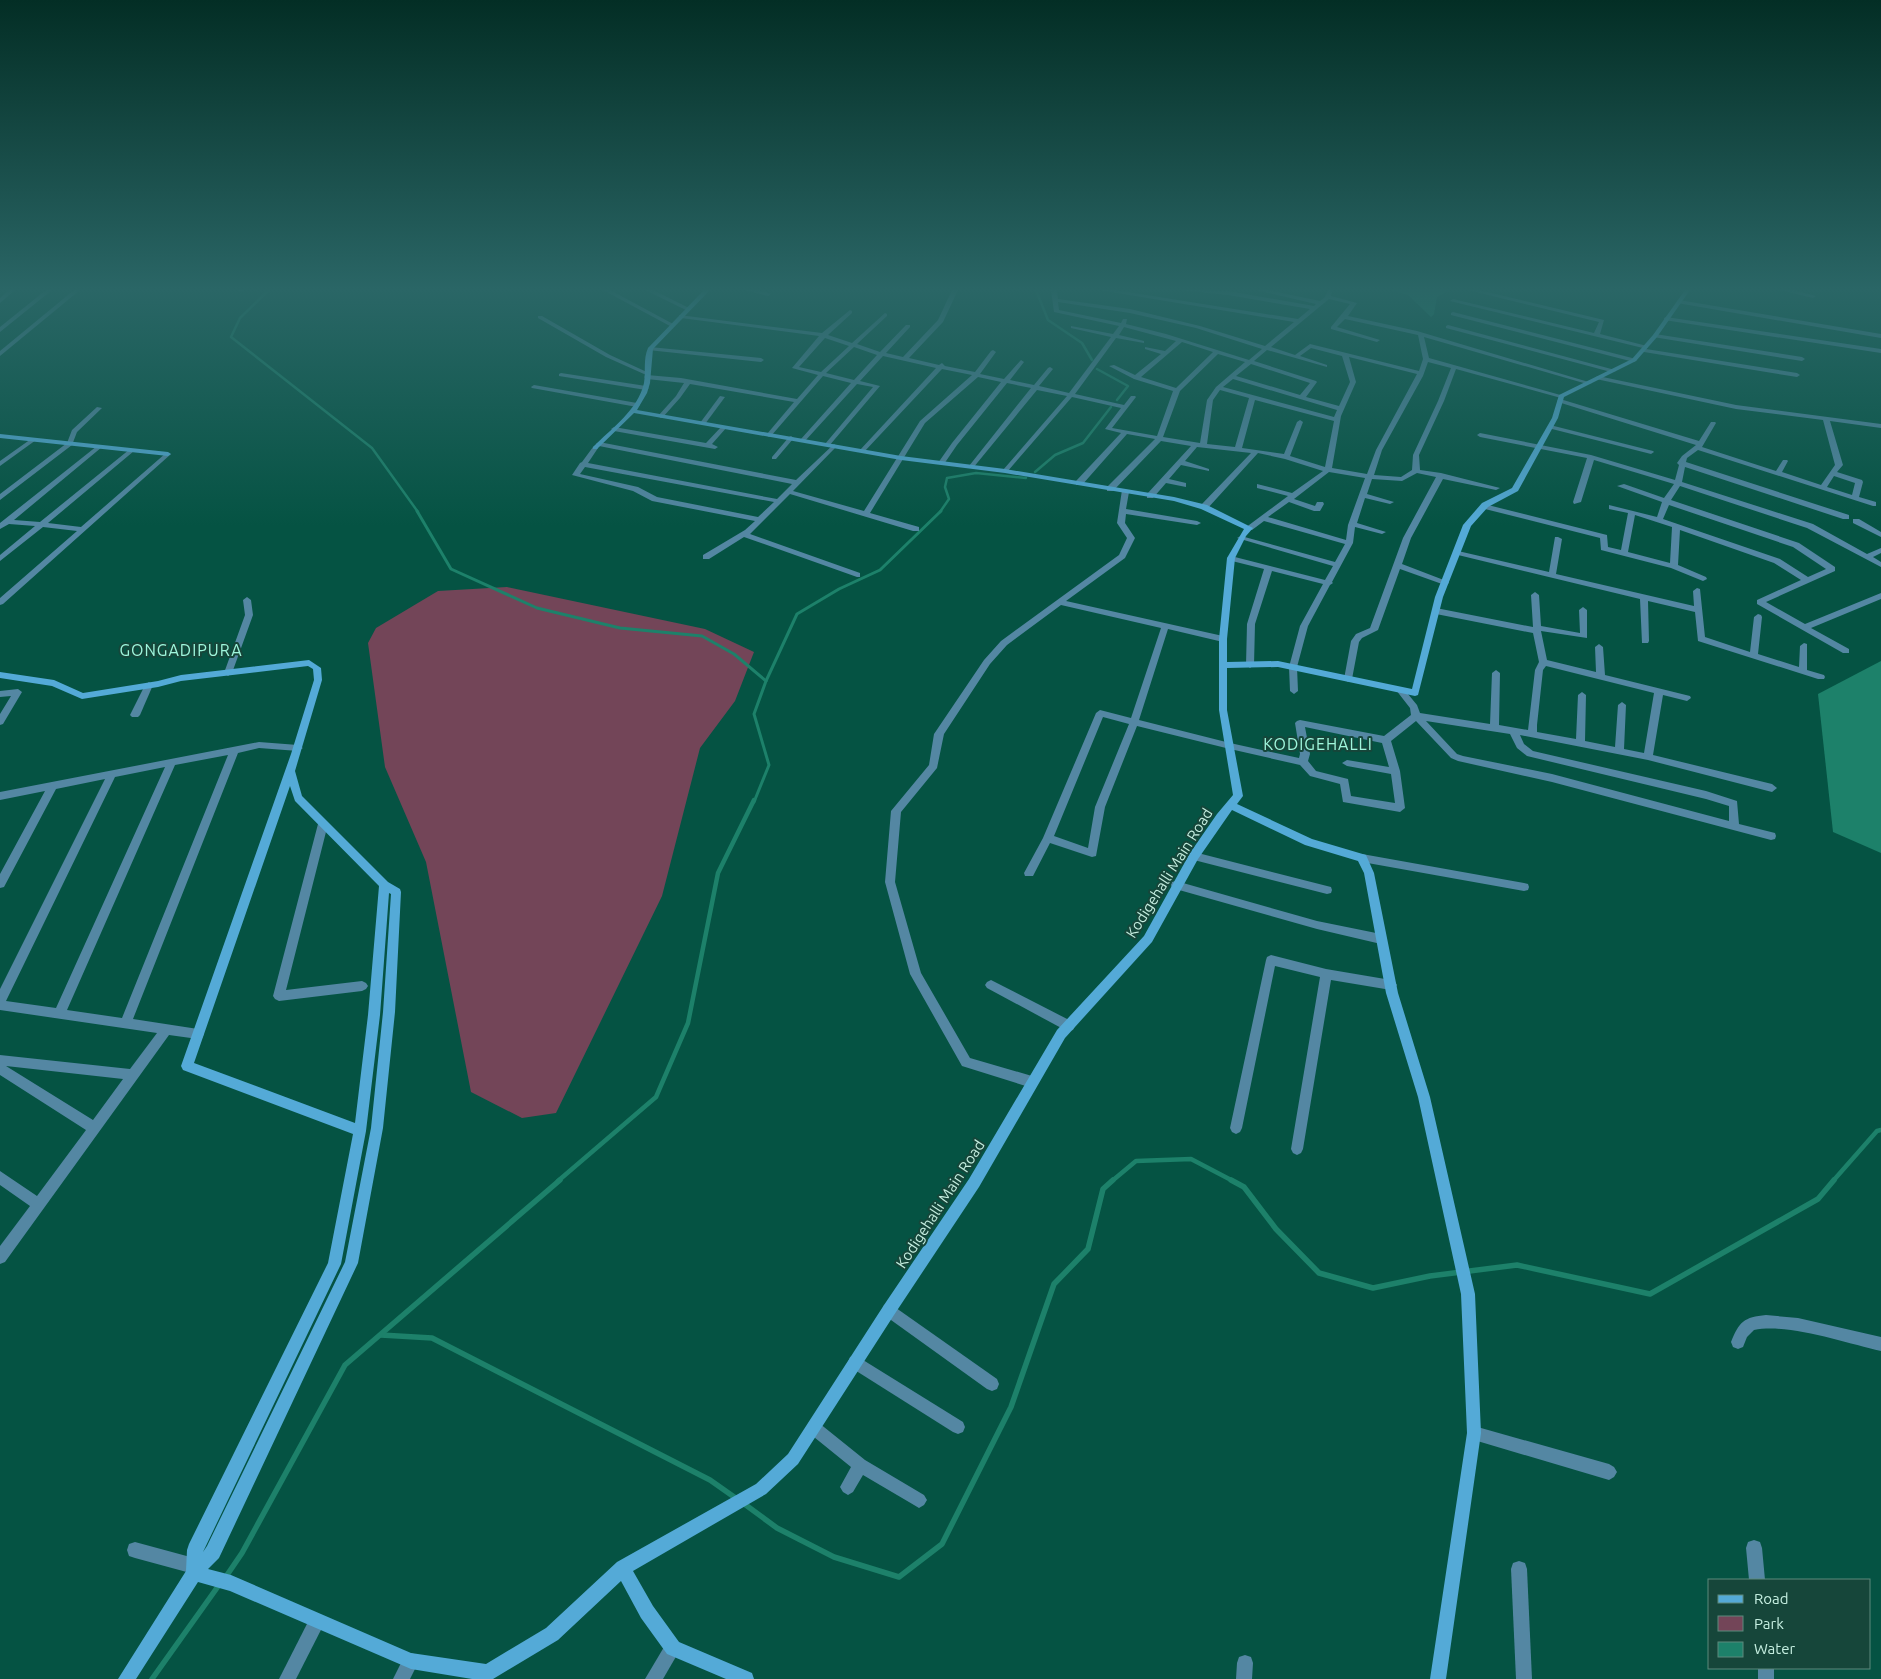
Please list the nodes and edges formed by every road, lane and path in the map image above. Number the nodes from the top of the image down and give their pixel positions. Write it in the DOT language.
graph roads {
  1 [pos="633,368"];
  2 [pos="648,368"];
  3 [pos="797,368"];
  4 [pos="828,368"];
  5 [pos="867,368"];
  6 [pos="939,368"];
  7 [pos="955,368"];
  8 [pos="980,368"];
  9 [pos="1016,368"];
  10 [pos="1092,368"];
  11 [pos="1117,368"];
  12 [pos="1148,368"];
  13 [pos="1200,368"];
  14 [pos="1242,368"];
  15 [pos="1270,368"];
  16 [pos="1349,368"];
  17 [pos="1402,368"];
  18 [pos="1422,368"];
  19 [pos="1453,368"];
  20 [pos="1458,368"];
  21 [pos="1546,368"];
  22 [pos="1602,368"];
  23 [pos="1617,368"];
  24 [pos="1758,368"];
  25 [pos="1050,369"];
  26 [pos="1612,371"];
  27 [pos="1420,373"];
  28 [pos="822,374"];
  29 [pos="976,374"];
  30 [pos="561,375"];
  31 [pos="647,375"];
  32 [pos="1797,375"];
  33 [pos="1232,377"];
  34 [pos="1136,378"];
  35 [pos="1006,380"];
  36 [pos="1593,381"];
  37 [pos="688,382"];
  38 [pos="854,382"];
  39 [pos="534,387"];
  40 [pos="646,388"];
  41 [pos="1035,388"];
  42 [pos="1218,388"];
  43 [pos="1177,390"];
  44 [pos="1071,396"];
  45 [pos="722,397"];
  46 [pos="1302,397"];
  47 [pos="1133,398"];
  48 [pos="1252,398"];
  49 [pos="1560,399"];
  50 [pos="799,401"];
  51 [pos="1126,407"];
  52 [pos="99,408"];
  53 [pos="635,408"];
  54 [pos="1341,409"];
  55 [pos="660,416"];
  56 [pos="1337,420"];
  57 [pos="1826,420"];
  58 [pos="1300,422"];
  59 [pos="703,423"];
  60 [pos="1713,423"];
  61 [pos="1881,426"];
  62 [pos="724,427"];
  63 [pos="1550,427"];
  64 [pos="614,429"];
  65 [pos="1124,433"];
  66 [pos="769,435"];
  67 [pos="1480,435"];
  68 [pos="1,438"];
  69 [pos="791,438"];
  70 [pos="33,440"];
  71 [pos="803,440"];
  72 [pos="1159,440"];
  73 [pos="70,444"];
  74 [pos="1195,445"];
  75 [pos="597,446"];
  76 [pos="707,446"];
  77 [pos="830,446"];
  78 [pos="1203,446"];
  79 [pos="1699,446"];
  80 [pos="99,447"];
  81 [pos="715,447"];
  82 [pos="1540,447"];
  83 [pos="1238,449"];
  84 [pos="132,450"];
  85 [pos="862,451"];
  86 [pos="1256,451"];
  87 [pos="1651,452"];
  88 [pos="1286,457"];
  89 [pos="1591,457"];
  90 [pos="774,458"];
  91 [pos="902,458"];
  92 [pos="1786,461"];
  93 [pos="1180,462"];
  94 [pos="942,463"];
  95 [pos="1681,463"];
  96 [pos="0,464"];
  97 [pos="582,464"];
  98 [pos="971,467"];
  99 [pos="1207,470"];
  100 [pos="1328,470"];
  101 [pos="1416,470"];
  102 [pos="1005,471"];
  103 [pos="1778,474"];
  104 [pos="1832,474"];
  105 [pos="1440,475"];
  106 [pos="1369,476"];
  107 [pos="1164,480"];
  108 [pos="798,483"];
  109 [pos="1079,483"];
  110 [pos="1678,483"];
  111 [pos="1183,485"];
  112 [pos="1260,486"];
  113 [pos="1621,486"];
  114 [pos="1496,488"];
  115 [pos="1822,488"];
  116 [pos="1110,489"];
  117 [pos="790,492"];
  118 [pos="1125,492"];
  119 [pos="1362,495"];
  120 [pos="1150,496"];
  121 [pos="1289,497"];
  122 [pos="0,498"];
  123 [pos="1855,498"];
  124 [pos="1667,500"];
  125 [pos="779,501"];
  126 [pos="1390,502"];
  127 [pos="1577,502"];
  128 [pos="1320,504"];
  129 [pos="1873,504"];
  130 [pos="1484,506"];
  131 [pos="1612,506"];
  132 [pos="1204,507"];
  133 [pos="1122,511"];
  134 [pos="1632,512"];
  135 [pos="866,514"];
  136 [pos="1846,516"];
  137 [pos="1262,518"];
  138 [pos="4,520"];
  139 [pos="760,520"];
  140 [pos="1660,520"];
  141 [pos="1856,521"];
  142 [pos="41,524"];
  143 [pos="1197,524"];
  144 [pos="1353,524"];
  145 [pos="1676,526"];
  146 [pos="0,527"];
  147 [pos="1249,528"];
  148 [pos="83,529"];
  149 [pos="916,529"];
  150 [pos="1382,532"];
  151 [pos="745,534"];
  152 [pos="1881,536"];
  153 [pos="1241,538"];
  154 [pos="1558,539"];
  155 [pos="1349,543"];
  156 [pos="1881,550"];
  157 [pos="1624,552"];
  158 [pos="1458,553"];
  159 [pos="706,557"];
  160 [pos="1867,557"];
  161 [pos="1231,558"];
  162 [pos="0,559"];
  163 [pos="1338,565"];
  164 [pos="1397,565"];
  165 [pos="1881,565"];
  166 [pos="1269,566"];
  167 [pos="1674,566"];
  168 [pos="857,575"];
  169 [pos="1552,575"];
  170 [pos="1703,579"];
  171 [pos="1807,580"];
  172 [pos="1445,582"];
  173 [pos="1328,583"];
  174 [pos="1698,591"];
  175 [pos="1535,595"];
  176 [pos="1881,596"];
  177 [pos="1644,597"];
  178 [pos="246,600"];
  179 [pos="0,602"];
  180 [pos="1059,602"];
  181 [pos="1583,610"];
  182 [pos="1699,610"];
  183 [pos="1436,612"];
  184 [pos="1758,617"];
  185 [pos="1165,627"];
  186 [pos="1805,627"];
  187 [pos="1537,629"];
  188 [pos="1223,639"];
  189 [pos="1645,641"];
  190 [pos="1599,646"];
  191 [pos="1804,646"];
  192 [pos="1846,651"];
  193 [pos="1754,656"];
  194 [pos="1543,662"];
  195 [pos="1223,665"];
  196 [pos="1250,665"];
  197 [pos="1293,667"];
  198 [pos="1803,671"];
  199 [pos="228,673"];
  200 [pos="1496,673"];
  201 [pos="0,675"];
  202 [pos="1601,676"];
  203 [pos="1821,677"];
  204 [pos="1348,679"];
  205 [pos="149,685"];
  206 [pos="1400,690"];
  207 [pos="1294,691"];
  208 [pos="1659,691"];
  209 [pos="0,694"];
  210 [pos="1582,695"];
  211 [pos="1687,698"];
  212 [pos="1622,705"];
  213 [pos="135,715"];
  214 [pos="1416,716"];
  215 [pos="0,722"];
  216 [pos="1134,722"];
  217 [pos="1494,728"];
  218 [pos="1513,731"];
  219 [pos="1533,734"];
  220 [pos="1386,740"];
  221 [pos="1580,744"];
  222 [pos="1230,746"];
  223 [pos="298,748"];
  224 [pos="234,750"];
  225 [pos="1619,751"];
  226 [pos="1648,757"];
  227 [pos="172,762"];
  228 [pos="1303,762"];
  229 [pos="1347,764"];
  230 [pos="1395,771"];
  231 [pos="290,772"];
  232 [pos="112,774"];
  233 [pos="53,786"];
  234 [pos="1772,788"];
  235 [pos="3,796"];
  236 [pos="0,805"];
  237 [pos="1231,805"];
  238 [pos="323,824"];
  239 [pos="1734,826"];
  240 [pos="1771,836"];
  241 [pos="1048,838"];
  242 [pos="1194,856"];
  243 [pos="1362,858"];
  244 [pos="1028,873"];
  245 [pos="0,884"];
  246 [pos="384,885"];
  247 [pos="1176,885"];
  248 [pos="1524,887"];
  249 [pos="1327,890"];
  250 [pos="1381,939"];
  251 [pos="1326,974"];
  252 [pos="991,985"];
  253 [pos="1391,985"];
  254 [pos="362,986"];
  255 [pos="0,1001"];
  256 [pos="0,1005"];
  257 [pos="59,1014"];
  258 [pos="125,1024"];
  259 [pos="1069,1026"];
  260 [pos="166,1030"];
  261 [pos="198,1034"];
  262 [pos="0,1060"];
  263 [pos="0,1069"];
  264 [pos="133,1075"];
  265 [pos="1032,1082"];
  266 [pos="94,1128"];
  267 [pos="1236,1128"];
  268 [pos="360,1131"];
  269 [pos="1297,1149"];
  270 [pos="0,1177"];
  271 [pos="38,1204"];
  272 [pos="0,1257"];
  273 [pos="889,1310"];
  274 [pos="1738,1342"];
  275 [pos="1881,1344"];
  276 [pos="856,1362"];
  277 [pos="992,1384"];
  278 [pos="958,1426"];
  279 [pos="814,1428"];
  280 [pos="1474,1433"];
  281 [pos="860,1465"];
  282 [pos="1609,1472"];
  283 [pos="848,1487"];
  284 [pos="920,1500"];
  285 [pos="1754,1548"];
  286 [pos="135,1550"];
  287 [pos="623,1568"];
  288 [pos="1518,1569"];
  289 [pos="196,1571"];
  290 [pos="1757,1579"];
  291 [pos="317,1622"];
  292 [pos="673,1648"];
  293 [pos="411,1661"];
  294 [pos="126,1679"];
  295 [pos="287,1679"];
  296 [pos="401,1679"];
  297 [pos="653,1679"];
  298 [pos="746,1679"];
  299 [pos="1438,1679"];
  300 [pos="1524,1679"];
  1 -- 31 [label="street"];
  2 -- 31 [label="street"];
  3 -- 28 [label="street"];
  4 -- 28 [label="street"];
  5 -- 38 [label="street"];
  6 -- 85 [label="street"];
  7 -- 29 [label="street"];
  8 -- 29 [label="street"];
  9 -- 35 [label="street"];
  10 -- 44 [label="street"];
  11 -- 34 [label="street"];
  12 -- 34 [label="street"];
  13 -- 43 [label="street"];
  14 -- 33 [label="street"];
  15 -- 46 [label="street"];
  16 -- 54 [label="street"];
  17 -- 27 [label="street"];
  18 -- 27 [label="street"];
  19 -- 101 [label="street"];
  20 -- 49 [label="street"];
  21 -- 36 [label="street"];
  22 -- 26 [label="street"];
  23 -- 26 [label="street"];
  24 -- 32 [label="street"];
  25 -- 41 [label="street"];
  26 -- 36 [label="street"];
  27 -- 106 [label="street"];
  28 -- 38 [label="street"];
  28 -- 50 [label="street"];
  29 -- 35 [label="street"];
  29 -- 91 [label="street"];
  30 -- 40 [label="street"];
  31 -- 37 [label="street"];
  31 -- 40 [label="street"];
  33 -- 42 [label="street"];
  33 -- 46 [label="street"];
  34 -- 43 [label="street"];
  35 -- 41 [label="street"];
  35 -- 94 [label="street"];
  36 -- 49 [label="street"];
  36 -- 57 [label="street"];
  37 -- 50 [label="street"];
  37 -- 55 [label="street"];
  38 -- 71 [label="street"];
  38 -- 77 [label="street"];
  39 -- 53 [label="street"];
  40 -- 53 [label="street"];
  41 -- 44 [label="street"];
  41 -- 98 [label="street"];
  42 -- 48 [label="street"];
  42 -- 78 [label="street"];
  43 -- 72 [label="street"];
  44 -- 51 [label="street"];
  44 -- 102 [label="street"];
  45 -- 59 [label="street"];
  46 -- 54 [label="street"];
  47 -- 51 [label="street"];
  48 -- 56 [label="street"];
  48 -- 83 [label="street"];
  49 -- 63 [label="street"];
  49 -- 79 [label="street"];
  50 -- 66 [label="street"];
  51 -- 65 [label="street"];
  52 -- 73 [label="street"];
  53 -- 55 [label="street"];
  53 -- 64 [label="street"];
  54 -- 56 [label="street"];
  55 -- 59 [label="street"];
  56 -- 100 [label="street"];
  57 -- 61 [label="street"];
  57 -- 104 [label="street"];
  58 -- 88 [label="street"];
  59 -- 62 [label="street"];
  60 -- 79 [label="street"];
  62 -- 66 [label="street"];
  62 -- 76 [label="street"];
  63 -- 82 [label="street"];
  63 -- 87 [label="street"];
  64 -- 75 [label="street"];
  64 -- 76 [label="street"];
  65 -- 72 [label="street"];
  65 -- 109 [label="street"];
  66 -- 69 [label="street"];
  67 -- 82 [label="street"];
  68 -- 70 [label="street"];
  69 -- 71 [label="street"];
  69 -- 90 [label="street"];
  70 -- 73 [label="street"];
  70 -- 96 [label="street"];
  71 -- 77 [label="street"];
  72 -- 74 [label="street"];
  72 -- 116 [label="street"];
  73 -- 80 [label="street"];
  73 -- 122 [label="street"];
  74 -- 78 [label="street"];
  74 -- 93 [label="street"];
  75 -- 97 [label="street"];
  75 -- 108 [label="street"];
  76 -- 81 [label="street"];
  77 -- 85 [label="street"];
  77 -- 108 [label="street"];
  78 -- 83 [label="street"];
  79 -- 95 [label="street"];
  79 -- 103 [label="street"];
  80 -- 84 [label="street"];
  80 -- 138 [label="street"];
  82 -- 89 [label="street"];
  82 -- 130 [label="street"];
  83 -- 86 [label="street"];
  84 -- 142 [label="street"];
  84 -- 148 [label="street"];
  85 -- 91 [label="street"];
  86 -- 88 [label="street"];
  86 -- 132 [label="street"];
  88 -- 100 [label="street"];
  89 -- 110 [label="street"];
  89 -- 127 [label="street"];
  91 -- 94 [label="street"];
  91 -- 135 [label="street"];
  92 -- 103 [label="street"];
  93 -- 99 [label="street"];
  93 -- 107 [label="street"];
  94 -- 98 [label="street"];
  95 -- 110 [label="street"];
  95 -- 136 [label="street"];
  97 -- 125 [label="street"];
  97 -- 139 [label="street"];
  98 -- 102 [label="street"];
  100 -- 106 [label="street"];
  100 -- 121 [label="street"];
  101 -- 105 [label="street"];
  101 -- 106 [label="street"];
  102 -- 109 [label="street"];
  103 -- 115 [label="street"];
  104 -- 115 [label="street"];
  104 -- 123 [label="street"];
  105 -- 114 [label="street"];
  105 -- 164 [label="street"];
  106 -- 119 [label="street"];
  107 -- 111 [label="street"];
  107 -- 120 [label="street"];
  108 -- 117 [label="street"];
  109 -- 116 [label="street"];
  110 -- 124 [label="street"];
  110 -- 160 [label="street"];
  112 -- 121 [label="street"];
  113 -- 124 [label="street"];
  115 -- 123 [label="street"];
  116 -- 118 [label="street"];
  117 -- 125 [label="street"];
  117 -- 135 [label="street"];
  118 -- 120 [label="street"];
  118 -- 133 [label="street"];
  119 -- 126 [label="street"];
  119 -- 144 [label="street"];
  120 -- 132 [label="street"];
  121 -- 128 [label="street"];
  121 -- 137 [label="street"];
  123 -- 129 [label="street"];
  124 -- 140 [label="street"];
  124 -- 171 [label="street"];
  125 -- 139 [label="street"];
  130 -- 157 [label="street"];
  130 -- 158 [label="street"];
  131 -- 134 [label="street"];
  132 -- 147 [label="street"];
  133 -- 143 [label="street"];
  133 -- 180 [label="street"];
  134 -- 140 [label="street"];
  134 -- 157 [label="street"];
  135 -- 149 [label="street"];
  137 -- 147 [label="street"];
  137 -- 155 [label="street"];
  138 -- 142 [label="street"];
  138 -- 146 [label="street"];
  139 -- 151 [label="street"];
  140 -- 145 [label="street"];
  141 -- 152 [label="street"];
  142 -- 148 [label="street"];
  142 -- 162 [label="street"];
  144 -- 150 [label="street"];
  144 -- 155 [label="street"];
  145 -- 167 [label="street"];
  145 -- 171 [label="street"];
  147 -- 153 [label="street"];
  148 -- 179 [label="street"];
  151 -- 159 [label="street"];
  151 -- 168 [label="street"];
  153 -- 161 [label="street"];
  153 -- 163 [label="street"];
  154 -- 169 [label="street"];
  155 -- 163 [label="street"];
  156 -- 160 [label="street"];
  157 -- 167 [label="street"];
  158 -- 169 [label="street"];
  158 -- 172 [label="street"];
  160 -- 165 [label="street"];
  161 -- 166 [label="street"];
  161 -- 188 [label="street, Kodigehalli Main Road"];
  163 -- 173 [label="street"];
  164 -- 172 [label="street"];
  164 -- 204 [label="street"];
  166 -- 173 [label="street"];
  166 -- 196 [label="street"];
  167 -- 170 [label="street"];
  169 -- 177 [label="street"];
  171 -- 186 [label="street"];
  172 -- 183 [label="street"];
  173 -- 197 [label="street"];
  174 -- 182 [label="street"];
  175 -- 187 [label="street"];
  176 -- 186 [label="street"];
  177 -- 182 [label="street"];
  177 -- 189 [label="street"];
  178 -- 199 [label="street"];
  180 -- 185 [label="street"];
  180 -- 265 [label="street"];
  181 -- 187 [label="street"];
  182 -- 193 [label="street"];
  183 -- 187 [label="street"];
  183 -- 206 [label="street"];
  184 -- 193 [label="street"];
  185 -- 188 [label="street"];
  185 -- 216 [label="street"];
  186 -- 192 [label="street"];
  187 -- 194 [label="street"];
  188 -- 195 [label="street, Kodigehalli Main Road"];
  190 -- 202 [label="street"];
  191 -- 198 [label="street"];
  193 -- 198 [label="street"];
  194 -- 202 [label="street"];
  194 -- 219 [label="street"];
  195 -- 196 [label="street"];
  195 -- 222 [label="street, Kodigehalli Main Road"];
  196 -- 197 [label="street"];
  197 -- 204 [label="street"];
  197 -- 207 [label="street"];
  198 -- 203 [label="street"];
  199 -- 205 [label="street"];
  199 -- 223 [label="street"];
  200 -- 217 [label="street"];
  201 -- 205 [label="street"];
  202 -- 208 [label="street"];
  204 -- 206 [label="street"];
  205 -- 213 [label="street"];
  206 -- 214 [label="street"];
  208 -- 211 [label="street"];
  208 -- 226 [label="street"];
  209 -- 215 [label="street"];
  210 -- 221 [label="street"];
  212 -- 225 [label="street"];
  214 -- 217 [label="street"];
  214 -- 220 [label="street"];
  214 -- 239 [label="street"];
  216 -- 222 [label="street"];
  216 -- 241 [label="street"];
  216 -- 241 [label="street"];
  217 -- 218 [label="street"];
  218 -- 219 [label="street"];
  218 -- 239 [label="street"];
  219 -- 221 [label="street"];
  220 -- 228 [label="street"];
  220 -- 230 [label="street"];
  221 -- 225 [label="street"];
  222 -- 228 [label="street"];
  222 -- 237 [label="street, Kodigehalli Main Road"];
  223 -- 224 [label="street"];
  223 -- 231 [label="street"];
  224 -- 227 [label="street"];
  224 -- 258 [label="street"];
  225 -- 226 [label="street"];
  226 -- 234 [label="street"];
  227 -- 232 [label="street"];
  227 -- 257 [label="street"];
  228 -- 230 [label="street"];
  229 -- 230 [label="street"];
  231 -- 238 [label="street"];
  231 -- 261 [label="street"];
  232 -- 233 [label="street"];
  232 -- 255 [label="street"];
  233 -- 235 [label="street"];
  233 -- 245 [label="street"];
  235 -- 236 [label="street"];
  237 -- 242 [label="street, Kodigehalli Main Road"];
  237 -- 243 [label="street"];
  238 -- 246 [label="street"];
  238 -- 254 [label="street"];
  239 -- 240 [label="street"];
  241 -- 244 [label="street"];
  242 -- 247 [label="street, Kodigehalli Main Road"];
  242 -- 249 [label="street"];
  243 -- 248 [label="street"];
  243 -- 250 [label="street"];
  246 -- 268 [label="street"];
  246 -- 289 [label="street"];
  247 -- 250 [label="street"];
  247 -- 259 [label="street, Kodigehalli Main Road"];
  250 -- 253 [label="street"];
  251 -- 253 [label="street"];
  251 -- 267 [label="street"];
  251 -- 269 [label="street"];
  252 -- 259 [label="street"];
  253 -- 280 [label="street"];
  256 -- 257 [label="street"];
  257 -- 258 [label="street"];
  258 -- 260 [label="street"];
  259 -- 265 [label="street, Kodigehalli Main Road"];
  260 -- 261 [label="street"];
  260 -- 264 [label="street"];
  261 -- 268 [label="street"];
  262 -- 264 [label="street"];
  263 -- 266 [label="street"];
  264 -- 266 [label="street"];
  265 -- 273 [label="street, Kodigehalli Main Road"];
  266 -- 271 [label="street"];
  268 -- 289 [label="street"];
  270 -- 271 [label="street"];
  271 -- 272 [label="street"];
  273 -- 276 [label="street, Kodigehalli Main Road"];
  273 -- 277 [label="street"];
  274 -- 275 [label="street"];
  276 -- 278 [label="street"];
  276 -- 279 [label="street, Kodigehalli Main Road"];
  279 -- 281 [label="street"];
  279 -- 287 [label="street, Kodigehalli Main Road"];
  280 -- 282 [label="street"];
  280 -- 299 [label="street"];
  281 -- 283 [label="street"];
  281 -- 284 [label="street"];
  285 -- 290 [label="street"];
  286 -- 289 [label="street"];
  287 -- 292 [label="street"];
  287 -- 293 [label="street, Kodigehalli Main Road"];
  288 -- 300 [label="street"];
  289 -- 291 [label="street, Kodigehalli Main Road"];
  289 -- 294 [label="street"];
  291 -- 293 [label="street, Kodigehalli Main Road"];
  291 -- 295 [label="street"];
  292 -- 297 [label="street"];
  292 -- 298 [label="street"];
  293 -- 296 [label="street"];
}
